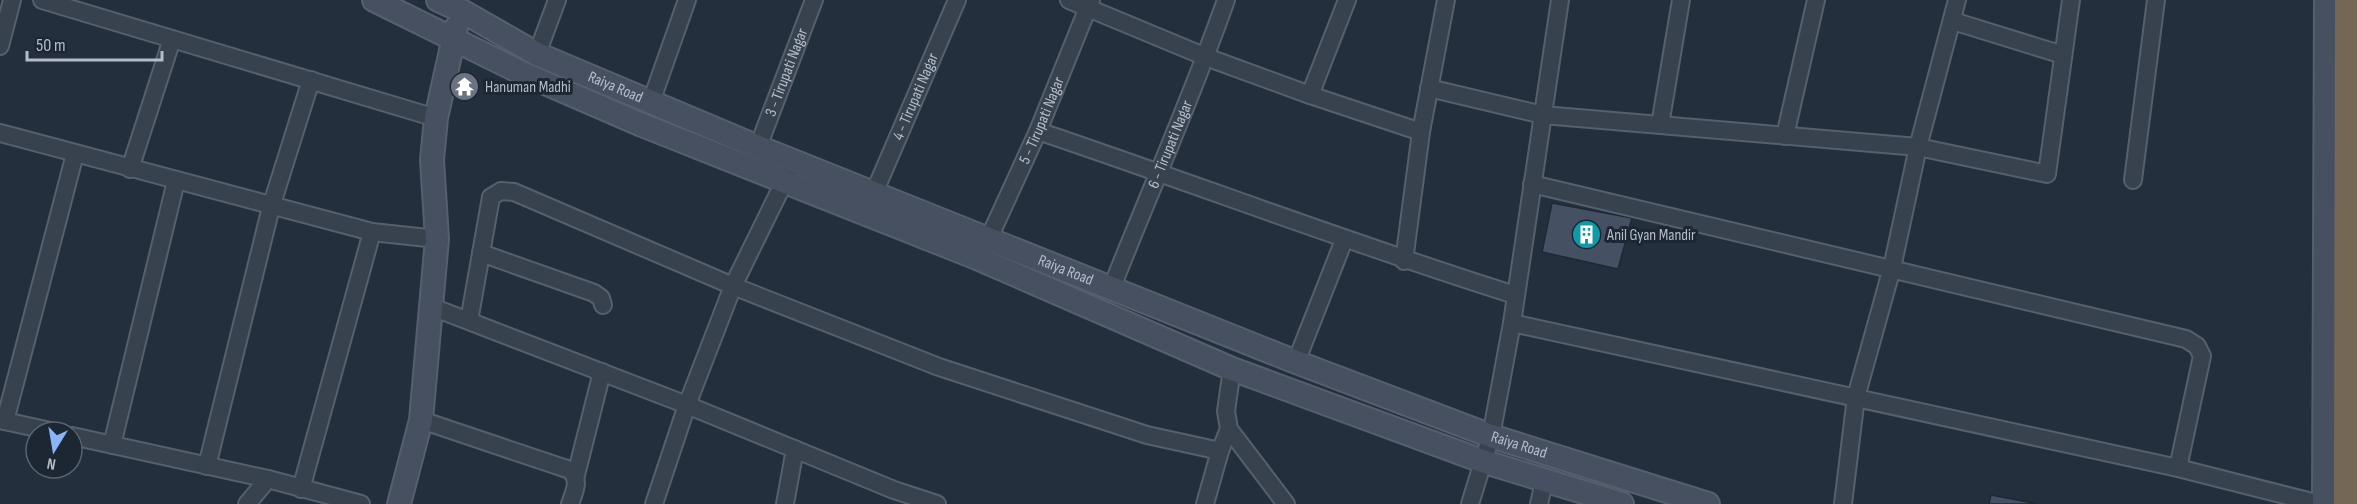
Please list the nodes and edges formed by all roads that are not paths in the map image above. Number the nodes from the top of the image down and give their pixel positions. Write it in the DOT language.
graph roads {
  1 [pos="12,0"];
  2 [pos="42,0"];
  3 [pos="374,0"];
  4 [pos="438,0"];
  5 [pos="557,0"];
  6 [pos="687,0"];
  7 [pos="814,0"];
  8 [pos="957,0"];
  9 [pos="1069,0"];
  10 [pos="1226,0"];
  11 [pos="1347,0"];
  12 [pos="1446,0"];
  13 [pos="1560,0"];
  14 [pos="1681,0"];
  15 [pos="1816,0"];
  16 [pos="1957,0"];
  17 [pos="2071,0"];
  18 [pos="2156,0"];
  19 [pos="2326,0"];
  20 [pos="2350,0"];
  21 [pos="1089,4"];
  22 [pos="460,5"];
  23 [pos="1953,21"];
  24 [pos="172,39"];
  25 [pos="454,40"];
  26 [pos="0,46"];
  27 [pos="537,54"];
  28 [pos="2064,55"];
  29 [pos="1206,57"];
  30 [pos="311,80"];
  31 [pos="1429,88"];
  32 [pos="1310,95"];
  33 [pos="651,102"];
  34 [pos="1543,114"];
  35 [pos="436,118"];
  36 [pos="1660,125"];
  37 [pos="1038,131"];
  38 [pos="1420,132"];
  39 [pos="0,133"];
  40 [pos="1785,136"];
  41 [pos="758,147"];
  42 [pos="1918,147"];
  43 [pos="75,154"];
  44 [pos="794,161"];
  45 [pos="130,169"];
  46 [pos="1158,171"];
  47 [pos="2133,180"];
  48 [pos="176,181"];
  49 [pos="785,183"];
  50 [pos="1532,184"];
  51 [pos="874,193"];
  52 [pos="271,207"];
  53 [pos="372,232"];
  54 [pos="989,238"];
  55 [pos="437,239"];
  56 [pos="1344,240"];
  57 [pos="481,253"];
  58 [pos="1404,261"];
  59 [pos="1892,268"];
  60 [pos="733,286"];
  61 [pos="1112,287"];
  62 [pos="1515,296"];
  63 [pos="603,305"];
  64 [pos="432,306"];
  65 [pos="469,321"];
  66 [pos="1512,323"];
  67 [pos="1296,362"];
  68 [pos="1232,369"];
  69 [pos="602,372"];
  70 [pos="1856,397"];
  71 [pos="687,405"];
  72 [pos="421,420"];
  73 [pos="2,421"];
  74 [pos="24,426"];
  75 [pos="1229,429"];
  76 [pos="1491,436"];
  77 [pos="84,439"];
  78 [pos="112,445"];
  79 [pos="795,449"];
  80 [pos="1220,451"];
  81 [pos="1482,461"];
  82 [pos="207,466"];
  83 [pos="2178,468"];
  84 [pos="576,475"];
  85 [pos="268,479"];
  86 [pos="1544,482"];
  87 [pos="308,495"];
  88 [pos="892,497"];
  89 [pos="247,504"];
  90 [pos="361,504"];
  91 [pos="399,504"];
  92 [pos="570,504"];
  93 [pos="654,504"];
  94 [pos="784,504"];
  95 [pos="937,504"];
  96 [pos="1205,504"];
  97 [pos="1286,504"];
  98 [pos="1470,504"];
  99 [pos="1539,504"];
  100 [pos="1622,504"];
  101 [pos="1708,504"];
  102 [pos="1843,504"];
  103 [pos="2322,504"];
  104 [pos="2349,504"];
  1 -- 26 [label="street"];
  2 -- 24 [label="street"];
  3 -- 25 [label="street, Raiya Road"];
  4 -- 22 [label="street, Raiya Road"];
  5 -- 27 [label="street"];
  6 -- 33 [label="street"];
  7 -- 41 [label="street, 3 - Tirupati Nagar"];
  8 -- 51 [label="street, 4 - Tirupati Nagar"];
  9 -- 21 [label="street"];
  10 -- 29 [label="street, 6 - Tirupati Nagar"];
  11 -- 32 [label="street"];
  12 -- 31 [label="street"];
  13 -- 34 [label="street"];
  14 -- 36 [label="street"];
  15 -- 40 [label="street"];
  16 -- 23 [label="street"];
  17 -- 28 [label="street"];
  18 -- 47 [label="street"];
  19 -- 103 [label="street"];
  20 -- 104 [label="highway"];
  21 -- 29 [label="street"];
  21 -- 37 [label="street, 5 - Tirupati Nagar"];
  22 -- 25 [label="street"];
  22 -- 27 [label="street, Raiya Road"];
  23 -- 28 [label="street"];
  23 -- 42 [label="street"];
  24 -- 30 [label="street"];
  24 -- 45 [label="street"];
  25 -- 35 [label="street"];
  25 -- 49 [label="street, Raiya Road"];
  27 -- 33 [label="street, Raiya Road"];
  28 -- 42 [label="street"];
  29 -- 32 [label="street"];
  29 -- 46 [label="street, 6 - Tirupati Nagar"];
  30 -- 35 [label="street"];
  30 -- 52 [label="street"];
  31 -- 34 [label="street"];
  31 -- 38 [label="street"];
  32 -- 38 [label="street"];
  33 -- 41 [label="street, Raiya Road"];
  34 -- 36 [label="street"];
  34 -- 50 [label="street"];
  35 -- 55 [label="street"];
  36 -- 40 [label="street"];
  37 -- 46 [label="street"];
  37 -- 54 [label="street, 5 - Tirupati Nagar"];
  38 -- 58 [label="street"];
  39 -- 43 [label="street"];
  40 -- 42 [label="street"];
  41 -- 44 [label="street, Raiya Road"];
  42 -- 59 [label="street"];
  43 -- 45 [label="street"];
  43 -- 73 [label="street"];
  44 -- 49 [label="street"];
  44 -- 51 [label="street, Raiya Road"];
  45 -- 48 [label="street"];
  46 -- 56 [label="street"];
  46 -- 61 [label="street, 6 - Tirupati Nagar"];
  48 -- 52 [label="street"];
  48 -- 78 [label="street"];
  49 -- 60 [label="street"];
  49 -- 68 [label="street, Raiya Road"];
  50 -- 59 [label="street"];
  50 -- 62 [label="street"];
  51 -- 54 [label="street, Raiya Road"];
  52 -- 53 [label="street"];
  52 -- 82 [label="street"];
  53 -- 55 [label="street"];
  53 -- 87 [label="street"];
  54 -- 61 [label="street, Raiya Road"];
  55 -- 64 [label="street"];
  56 -- 58 [label="street"];
  56 -- 67 [label="street"];
  57 -- 60 [label="street"];
  57 -- 63 [label="street"];
  57 -- 65 [label="street"];
  58 -- 62 [label="street"];
  59 -- 70 [label="street"];
  59 -- 83 [label="street"];
  60 -- 71 [label="street"];
  60 -- 80 [label="street"];
  61 -- 67 [label="street, Raiya Road"];
  62 -- 66 [label="street"];
  64 -- 65 [label="street"];
  64 -- 72 [label="street"];
  65 -- 69 [label="street"];
  66 -- 70 [label="street"];
  66 -- 76 [label="street"];
  67 -- 76 [label="street, Raiya Road"];
  68 -- 75 [label="street"];
  68 -- 81 [label="street, Raiya Road"];
  69 -- 71 [label="street"];
  69 -- 84 [label="street"];
  70 -- 83 [label="street"];
  70 -- 102 [label="street"];
  71 -- 79 [label="street"];
  71 -- 93 [label="street"];
  72 -- 84 [label="street"];
  72 -- 91 [label="street"];
  73 -- 74 [label="street"];
  75 -- 80 [label="street"];
  75 -- 97 [label="street"];
  76 -- 81 [label="street"];
  76 -- 101 [label="street, Raiya Road"];
  77 -- 78 [label="street"];
  78 -- 82 [label="street"];
  79 -- 88 [label="street"];
  79 -- 94 [label="street"];
  80 -- 96 [label="street"];
  81 -- 86 [label="street, Raiya Road"];
  81 -- 98 [label="street"];
  82 -- 85 [label="street"];
  83 -- 103 [label="street"];
  84 -- 92 [label="street"];
  85 -- 87 [label="street"];
  85 -- 89 [label="street"];
  86 -- 99 [label="street"];
  86 -- 100 [label="street, Raiya Road"];
  87 -- 90 [label="street"];
  88 -- 95 [label="street"];
}
